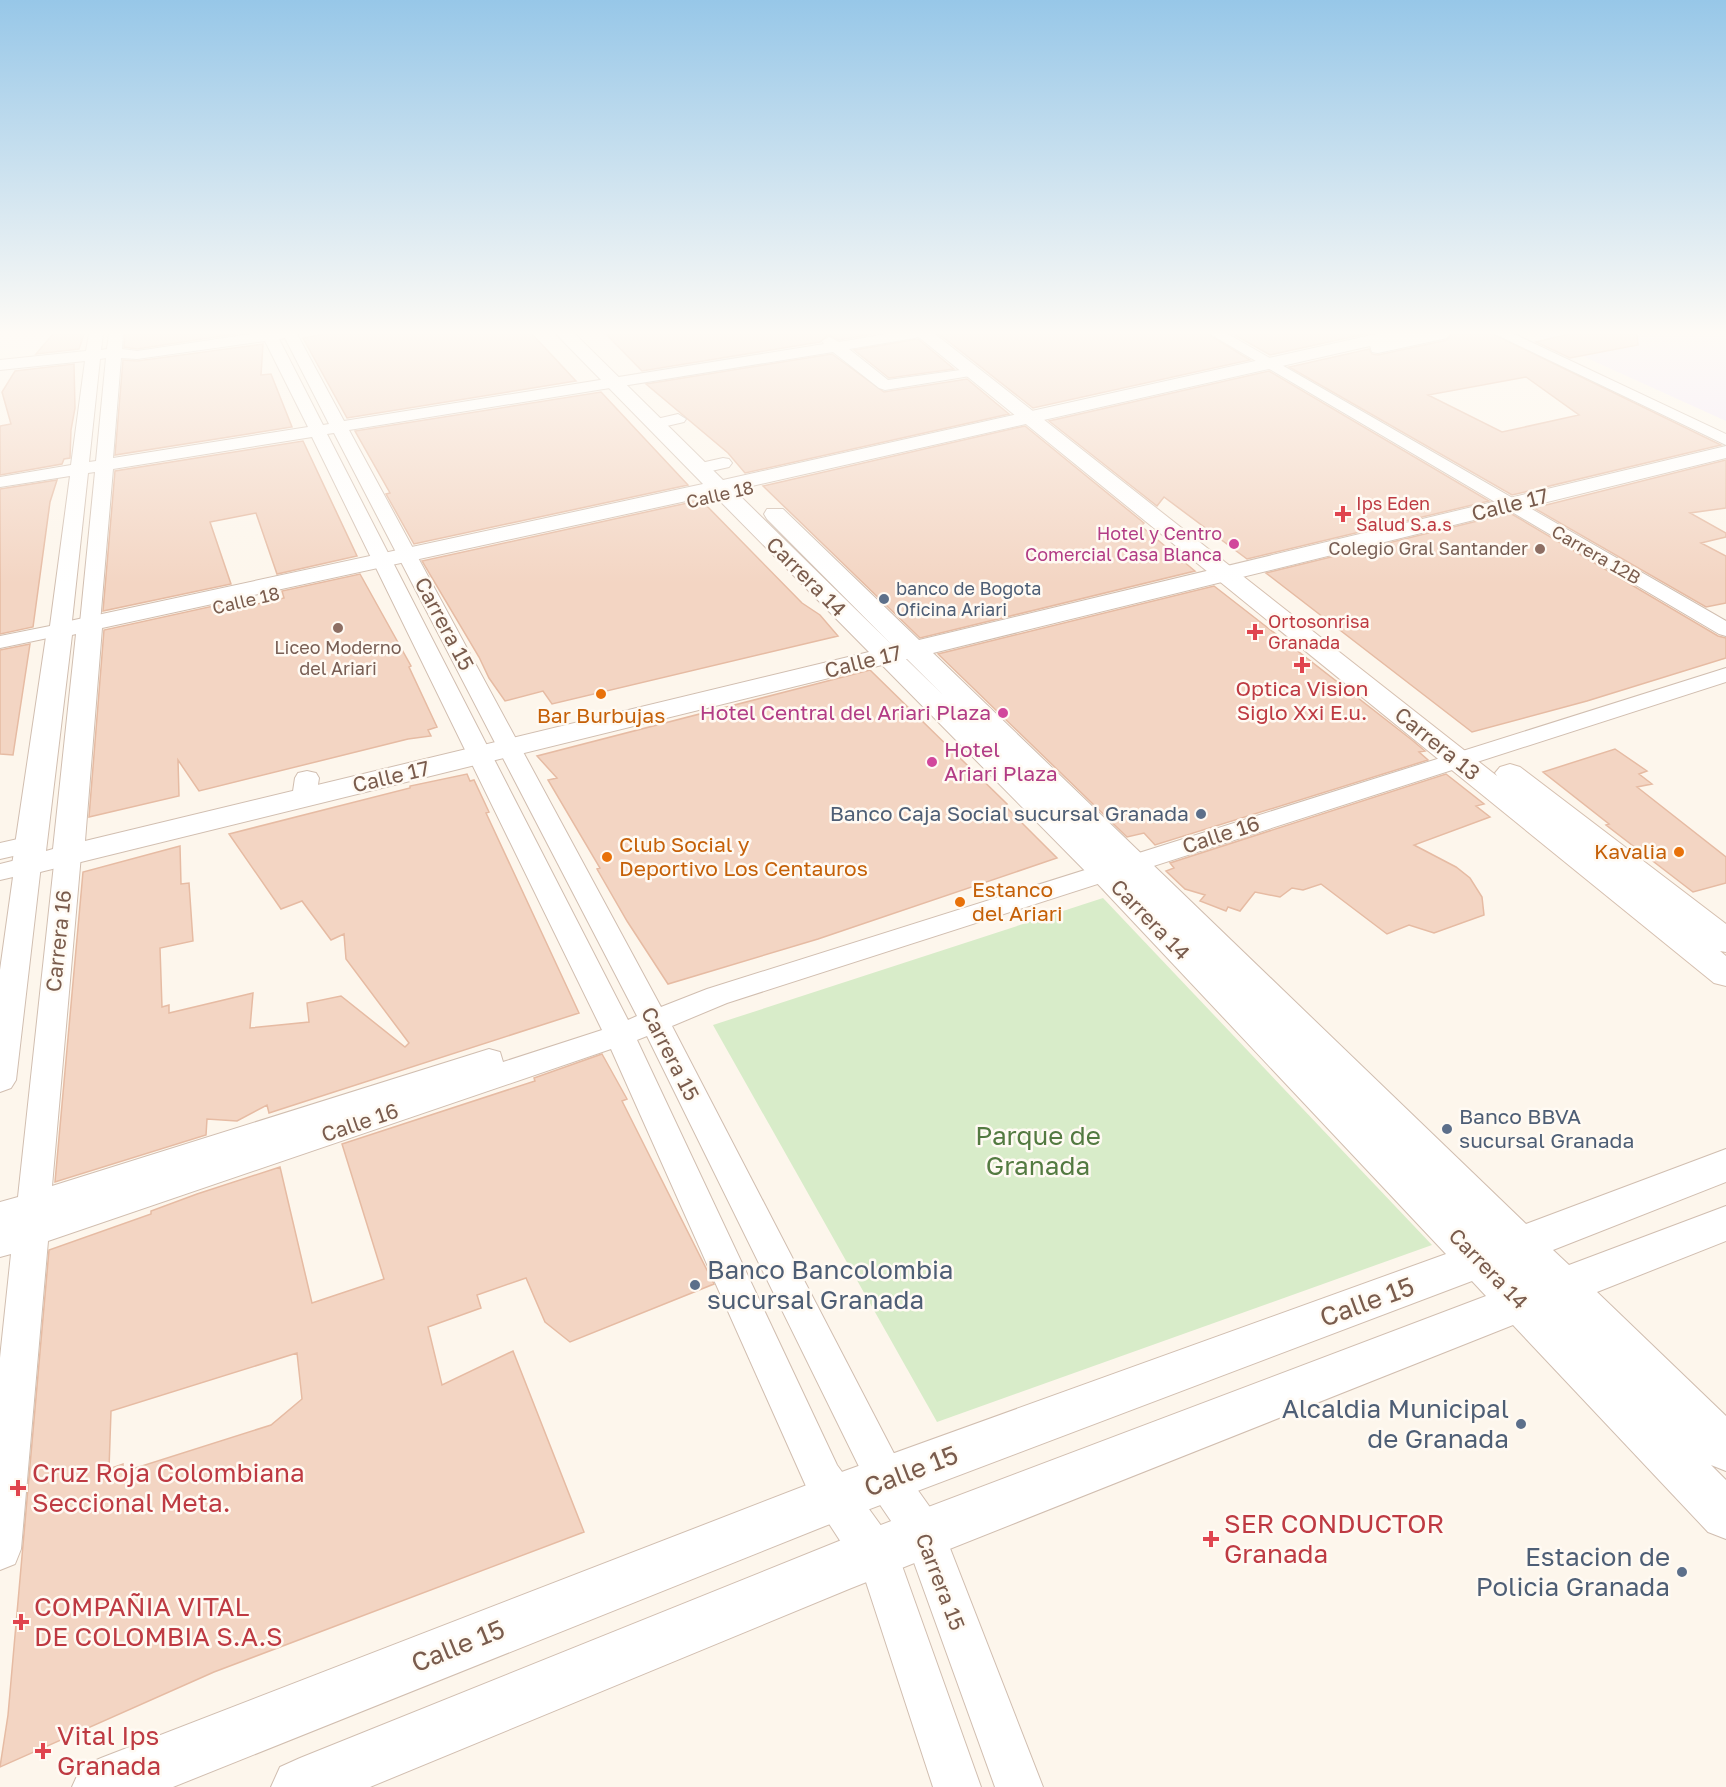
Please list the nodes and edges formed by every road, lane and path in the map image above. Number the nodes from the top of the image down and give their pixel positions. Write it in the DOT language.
graph roads {
  1 [pos="88,417"];
  2 [pos="110,417"];
  3 [pos="323,417"];
  4 [pos="381,417"];
  5 [pos="649,417"];
  6 [pos="1050,417"];
  7 [pos="1371,417"];
  8 [pos="1682,417"];
  9 [pos="1694,417"];
  10 [pos="678,419"];
  11 [pos="1043,419"];
  12 [pos="654,424"];
  13 [pos="327,426"];
  14 [pos="1725,438"];
  15 [pos="106,462"];
  16 [pos="723,463"];
  17 [pos="81,466"];
  18 [pos="698,469"];
  19 [pos="0,476"];
  20 [pos="0,482"];
  21 [pos="733,488"];
  22 [pos="1508,497"];
  23 [pos="397,562"];
  24 [pos="1228,565"];
  25 [pos="1726,615"];
  26 [pos="90,629"];
  27 [pos="1726,630"];
  28 [pos="59,637"];
  29 [pos="0,642"];
  30 [pos="892,646"];
  31 [pos="0,656"];
  32 [pos="1726,675"];
  33 [pos="504,739"];
  34 [pos="476,747"];
  35 [pos="1470,756"];
  36 [pos="69,845"];
  37 [pos="0,851"];
  38 [pos="30,854"];
  39 [pos="1119,868"];
  40 [pos="0,872"];
  41 [pos="1726,942"];
  42 [pos="1726,974"];
  43 [pos="650,1013"];
  44 [pos="616,1028"];
  45 [pos="0,1080"];
  46 [pos="1726,1165"];
  47 [pos="0,1216"];
  48 [pos="1726,1223"];
  49 [pos="21,1228"];
  50 [pos="1500,1252"];
  51 [pos="1543,1296"];
  52 [pos="7,1397"];
  53 [pos="1726,1448"];
  54 [pos="886,1479"];
  55 [pos="836,1500"];
  56 [pos="1726,1515"];
  57 [pos="924,1534"];
  58 [pos="0,1549"];
  59 [pos="875,1553"];
  60 [pos="101,1787"];
  61 [pos="300,1787"];
  62 [pos="957,1787"];
  63 [pos="1018,1787"];
  1 -- 17 [label="street, Carrera 16"];
  2 -- 15 [label="street, Carrera 16"];
  3 -- 13 [label="street, Carrera 15"];
  4 -- 13 [label="street"];
  5 -- 12 [label="street, Carrera 14"];
  6 -- 11 [label="street, Calle 18"];
  7 -- 22 [label="street, Carrera 12B"];
  8 -- 14 [label="street"];
  9 -- 14 [label="street"];
  10 -- 12 [label="street"];
  10 -- 16 [label="street, Carrera 14"];
  11 -- 21 [label="street, Calle 18"];
  11 -- 24 [label="street, Carrera 13"];
  12 -- 18 [label="street, Carrera 14"];
  13 -- 15 [label="street"];
  13 -- 23 [label="street, Carrera 15"];
  14 -- 22 [label="street, Calle 17"];
  15 -- 17 [label="street"];
  15 -- 26 [label="street, Carrera 16"];
  16 -- 18 [label="street"];
  16 -- 21 [label="street, Carrera 14"];
  17 -- 19 [label="street"];
  17 -- 20 [label="street"];
  17 -- 28 [label="street, Carrera 16"];
  18 -- 21 [label="street, Carrera 14"];
  21 -- 23 [label="street, Calle 18"];
  21 -- 30 [label="street, Carrera 14"];
  22 -- 24 [label="street, Calle 17"];
  22 -- 25 [label="street, Carrera 12B"];
  22 -- 27 [label="street, Carrera 12B"];
  23 -- 26 [label="street, Calle 18"];
  23 -- 33 [label="street, Carrera 15"];
  23 -- 34 [label="street, Carrera 15"];
  24 -- 30 [label="street, Calle 17"];
  24 -- 35 [label="street, Carrera 13"];
  26 -- 28 [label="street, Calle 18"];
  26 -- 36 [label="street, Carrera 16"];
  28 -- 29 [label="street, Calle 18"];
  28 -- 31 [label="street, Calle 18"];
  28 -- 38 [label="street, Carrera 16"];
  30 -- 33 [label="street, Calle 17"];
  30 -- 39 [label="street, Carrera 14"];
  32 -- 35 [label="street, Calle 16"];
  33 -- 34 [label="street, Calle 17"];
  33 -- 43 [label="street, Carrera 15"];
  34 -- 36 [label="street, Calle 17"];
  34 -- 44 [label="street, Carrera 15"];
  35 -- 39 [label="street, Calle 16"];
  35 -- 41 [label="street, Carrera 13"];
  35 -- 42 [label="street, Carrera 13"];
  36 -- 38 [label="street, Calle 17"];
  36 -- 49 [label="street, Carrera 16"];
  37 -- 38 [label="street, Calle 17"];
  38 -- 40 [label="street, Calle 17"];
  38 -- 45 [label="street, Carrera 16"];
  39 -- 43 [label="street, Calle 16"];
  39 -- 50 [label="street, Carrera 14"];
  43 -- 44 [label="street, Calle 16"];
  43 -- 54 [label="street, Carrera 15"];
  44 -- 49 [label="street, Calle 16"];
  44 -- 55 [label="street, Carrera 15"];
  46 -- 50 [label="street, Calle 15"];
  47 -- 49 [label="street, Calle 16"];
  48 -- 51 [label="street"];
  49 -- 52 [label="street, Carrera 16"];
  50 -- 51 [label="street, Carrera 14"];
  50 -- 54 [label="street, Calle 15"];
  51 -- 53 [label="street, Carrera 14"];
  51 -- 56 [label="street, Carrera 14"];
  51 -- 57 [label="street"];
  52 -- 58 [label="street, Carrera 16"];
  54 -- 55 [label="street, Calle 15"];
  54 -- 57 [label="street, Carrera 15"];
  55 -- 59 [label="street, Carrera 15"];
  55 -- 60 [label="street, Calle 15"];
  57 -- 59 [label="street"];
  57 -- 63 [label="street, Carrera 15"];
  59 -- 61 [label="street"];
  59 -- 62 [label="street, Carrera 15"];
}
